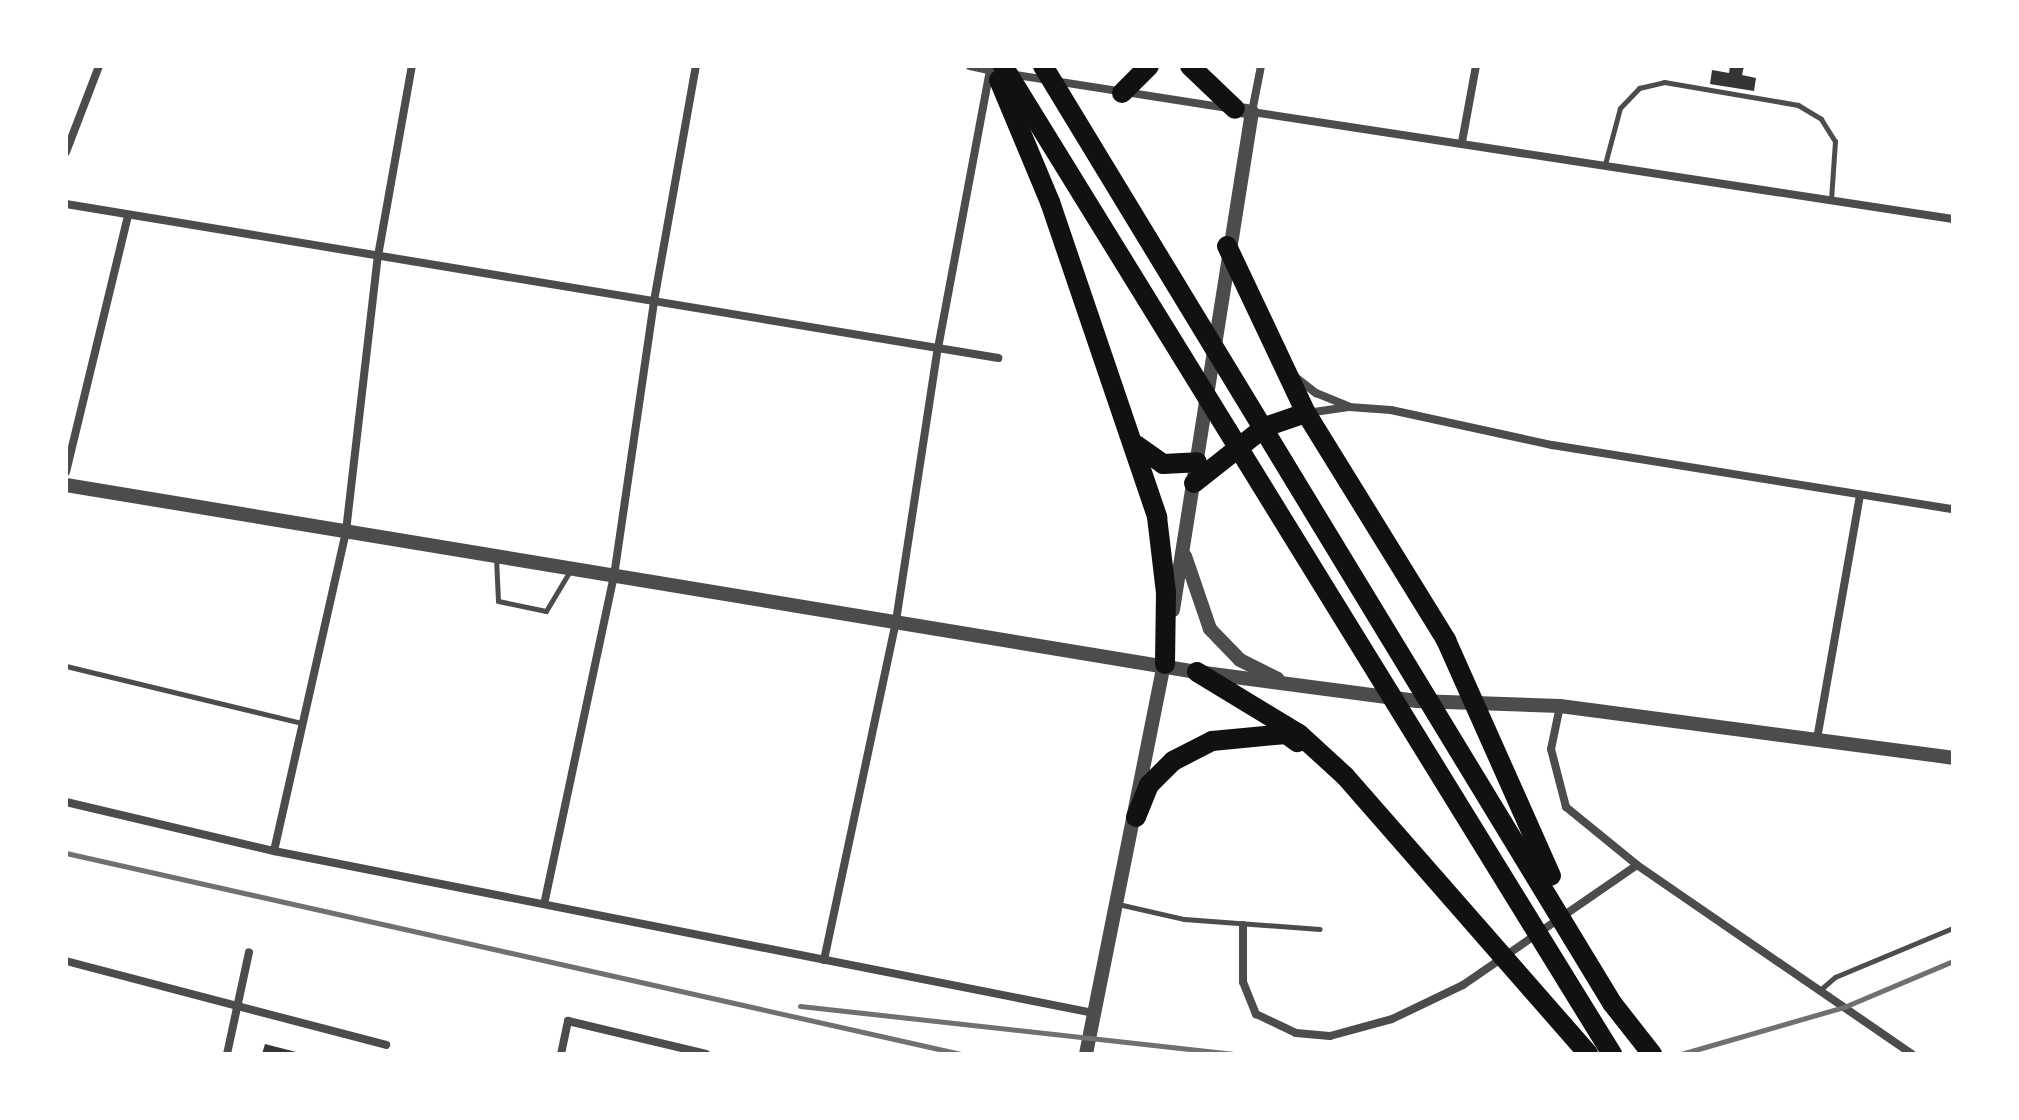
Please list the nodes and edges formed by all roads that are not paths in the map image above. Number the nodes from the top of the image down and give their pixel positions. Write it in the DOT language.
graph roads {
  1 [pos="99,66"];
  2 [pos="412,66"];
  3 [pos="696,66"];
  4 [pos="970,66"];
  5 [pos="1043,66"];
  6 [pos="1149,66"];
  7 [pos="1190,66"];
  8 [pos="1261,66"];
  9 [pos="1476,66"];
  10 [pos="995,67"];
  11 [pos="1122,93"];
  12 [pos="1244,110"];
  13 [pos="1462,142"];
  14 [pos="66,152"];
  15 [pos="1605,164"];
  16 [pos="1831,200"];
  17 [pos="66,204"];
  18 [pos="128,215"];
  19 [pos="1953,219"];
  20 [pos="1227,246"];
  21 [pos="378,256"];
  22 [pos="654,301"];
  23 [pos="938,348"];
  24 [pos="998,358"];
  25 [pos="1281,366"];
  26 [pos="1349,407"];
  27 [pos="1306,413"];
  28 [pos="1131,438"];
  29 [pos="66,472"];
  30 [pos="1195,472"];
  31 [pos="66,485"];
  32 [pos="1860,495"];
  33 [pos="1953,509"];
  34 [pos="346,531"];
  35 [pos="1183,550"];
  36 [pos="496,556"];
  37 [pos="571,569"];
  38 [pos="614,576"];
  39 [pos="896,621"];
  40 [pos="1165,664"];
  41 [pos="66,666"];
  42 [pos="1197,672"];
  43 [pos="1289,684"];
  44 [pos="1560,706"];
  45 [pos="303,723"];
  46 [pos="1817,739"];
  47 [pos="1953,758"];
  48 [pos="1345,776"];
  49 [pos="66,802"];
  50 [pos="1136,817"];
  51 [pos="274,851"];
  52 [pos="1637,865"];
  53 [pos="545,900"];
  54 [pos="1117,904"];
  55 [pos="1243,925"];
  56 [pos="1953,928"];
  57 [pos="1320,929"];
  58 [pos="249,952"];
  59 [pos="824,960"];
  60 [pos="66,961"];
  61 [pos="1820,990"];
  62 [pos="1612,1003"];
  63 [pos="239,1008"];
  64 [pos="1094,1013"];
  65 [pos="386,1045"];
  66 [pos="227,1054"];
  67 [pos="561,1054"];
  68 [pos="706,1054"];
  69 [pos="1086,1054"];
  70 [pos="1588,1054"];
  71 [pos="1612,1054"];
  72 [pos="1652,1054"];
  73 [pos="1912,1054"];
  1 -- 14 [label="street"];
  2 -- 21 [label="street"];
  3 -- 22 [label="street"];
  4 -- 10 [label="street"];
  5 -- 62 [label="highway"];
  6 -- 11 [label="highway"];
  7 -- 12 [label="highway"];
  8 -- 12 [label="street"];
  9 -- 13 [label="street"];
  10 -- 11 [label="street"];
  10 -- 23 [label="street"];
  10 -- 28 [label="highway"];
  10 -- 71 [label="highway"];
  11 -- 12 [label="street"];
  12 -- 13 [label="street"];
  12 -- 20 [label="street"];
  13 -- 15 [label="street"];
  15 -- 16 [label="street"];
  15 -- 16 [label="lane"];
  16 -- 19 [label="street"];
  17 -- 18 [label="street"];
  18 -- 21 [label="street"];
  18 -- 29 [label="street"];
  20 -- 25 [label="highway"];
  20 -- 30 [label="street"];
  21 -- 22 [label="street"];
  21 -- 34 [label="street"];
  22 -- 23 [label="street"];
  22 -- 38 [label="street"];
  23 -- 24 [label="street"];
  23 -- 39 [label="street"];
  25 -- 26 [label="street"];
  25 -- 27 [label="highway"];
  26 -- 27 [label="street"];
  26 -- 32 [label="street"];
  27 -- 30 [label="highway"];
  27 -- 62 [label="highway"];
  28 -- 30 [label="highway"];
  28 -- 40 [label="highway"];
  30 -- 35 [label="street"];
  31 -- 34 [label="street"];
  32 -- 33 [label="street"];
  32 -- 46 [label="street"];
  34 -- 36 [label="street"];
  34 -- 45 [label="street"];
  35 -- 40 [label="street"];
  35 -- 43 [label="street"];
  36 -- 37 [label="street"];
  36 -- 37 [label="lane"];
  37 -- 38 [label="street"];
  38 -- 39 [label="street"];
  38 -- 53 [label="street"];
  39 -- 40 [label="street"];
  39 -- 59 [label="street"];
  40 -- 42 [label="street"];
  40 -- 50 [label="street"];
  41 -- 45 [label="lane"];
  42 -- 43 [label="street"];
  42 -- 48 [label="highway"];
  43 -- 44 [label="street"];
  44 -- 46 [label="street"];
  44 -- 52 [label="street"];
  45 -- 51 [label="street"];
  46 -- 47 [label="street"];
  48 -- 50 [label="highway"];
  48 -- 70 [label="highway"];
  49 -- 51 [label="street"];
  50 -- 54 [label="street"];
  51 -- 53 [label="street"];
  52 -- 55 [label="street"];
  52 -- 61 [label="street"];
  53 -- 59 [label="street"];
  54 -- 55 [label="lane"];
  54 -- 64 [label="street"];
  55 -- 57 [label="lane"];
  56 -- 61 [label="lane"];
  58 -- 63 [label="street"];
  59 -- 64 [label="street"];
  60 -- 63 [label="street"];
  61 -- 73 [label="street"];
  62 -- 72 [label="highway"];
  63 -- 65 [label="street"];
  63 -- 66 [label="street"];
  64 -- 69 [label="street"];
  67 -- 68 [label="street"];
}
